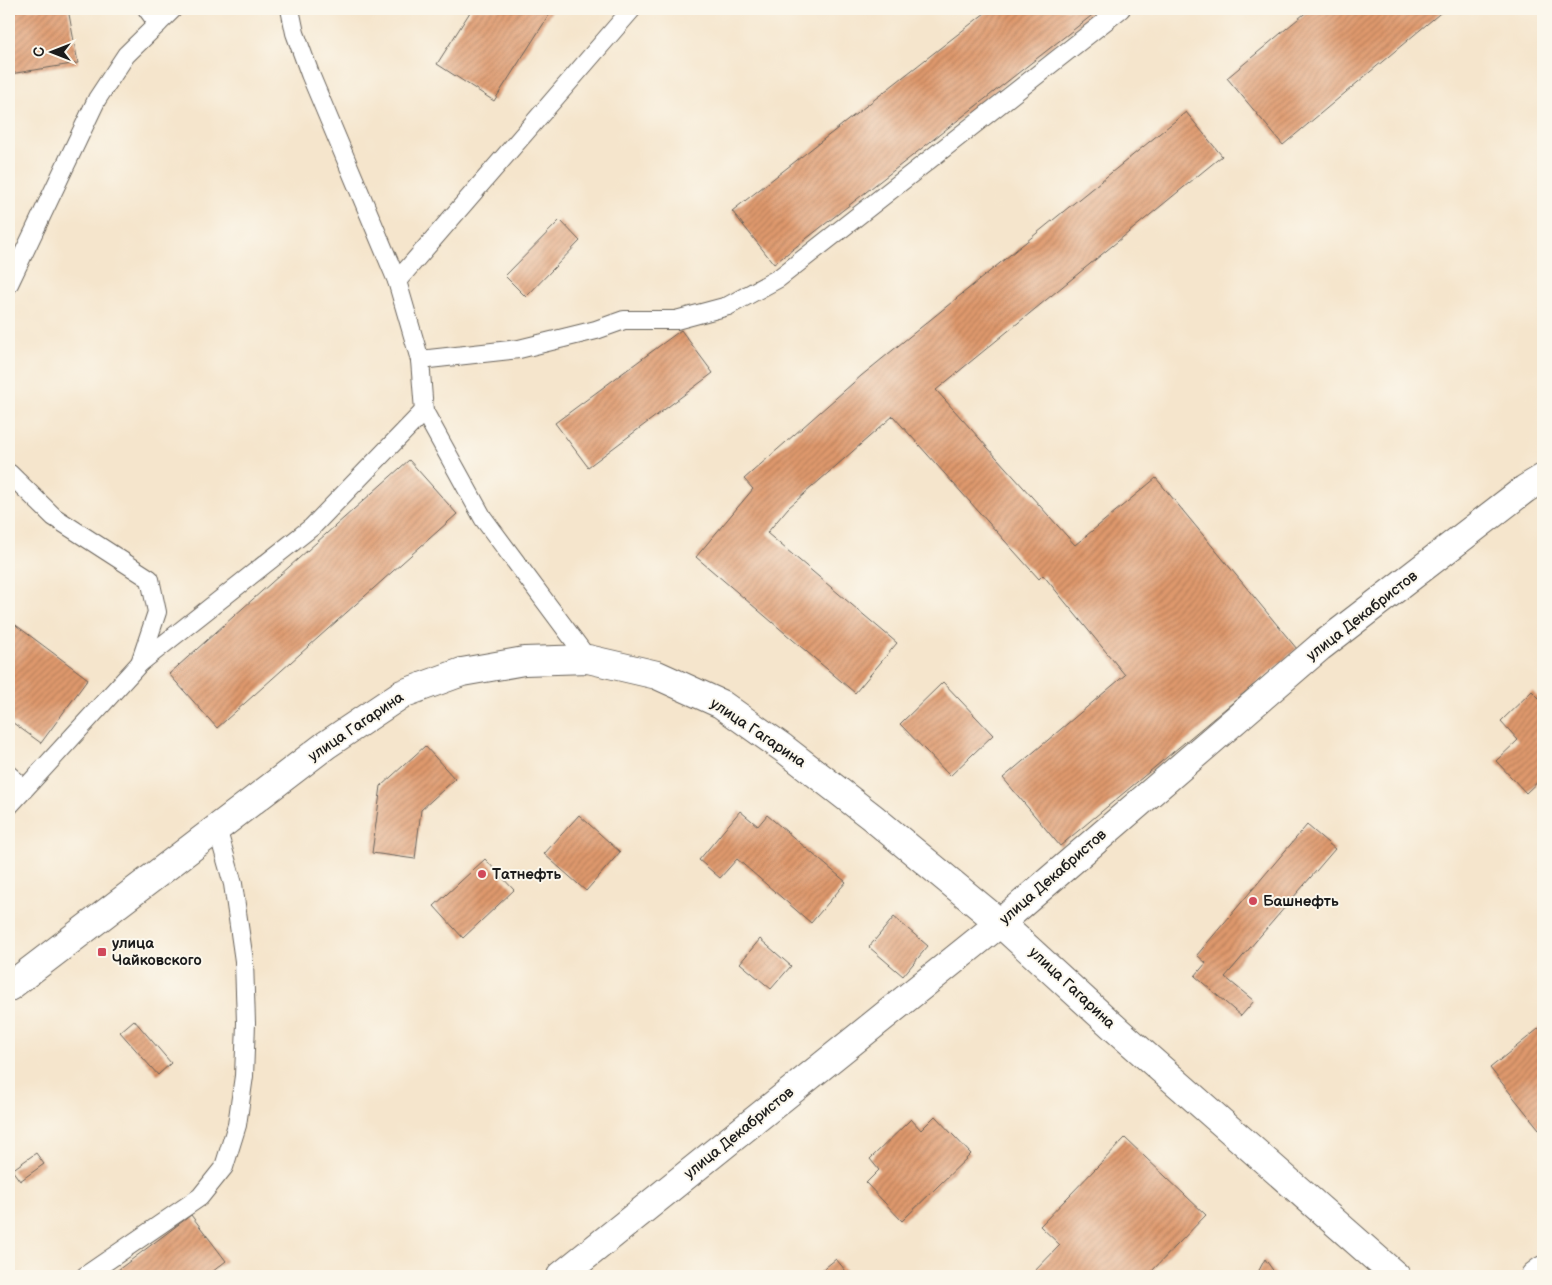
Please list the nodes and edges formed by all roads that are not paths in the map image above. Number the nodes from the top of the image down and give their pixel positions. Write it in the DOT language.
graph roads {
  1 [pos="147,9"];
  2 [pos="173,9"];
  3 [pos="290,9"];
  4 [pos="632,9"];
  5 [pos="1121,9"];
  6 [pos="158,24"];
  7 [pos="9,275"];
  8 [pos="397,281"];
  9 [pos="420,360"];
  10 [pos="424,411"];
  11 [pos="9,473"];
  12 [pos="1543,478"];
  13 [pos="588,659"];
  14 [pos="140,663"];
  15 [pos="9,775"];
  16 [pos="24,788"];
  17 [pos="9,806"];
  18 [pos="217,828"];
  19 [pos="1000,923"];
  20 [pos="9,987"];
  21 [pos="1543,1270"];
  22 [pos="85,1276"];
  23 [pos="561,1276"];
  24 [pos="1396,1276"];
  25 [pos="1535,1276"];
  1 -- 6 [label="lane"];
  2 -- 6 [label="lane"];
  3 -- 8 [label="lane"];
  4 -- 8 [label="lane"];
  5 -- 9 [label="lane"];
  6 -- 7 [label="lane"];
  8 -- 9 [label="lane"];
  9 -- 10 [label="lane"];
  10 -- 13 [label="lane"];
  10 -- 14 [label="lane"];
  11 -- 14 [label="lane"];
  12 -- 19 [label="main road, улица Декабристов"];
  13 -- 18 [label="main road, улица Гагарина"];
  13 -- 19 [label="main road, улица Гагарина"];
  14 -- 16 [label="lane"];
  15 -- 16 [label="lane"];
  16 -- 17 [label="lane"];
  18 -- 20 [label="main road, улица Гагарина"];
  18 -- 22 [label="lane"];
  19 -- 23 [label="main road, улица Декабристов"];
  19 -- 24 [label="main road, улица Гагарина"];
  21 -- 25 [label="main road"];
}
